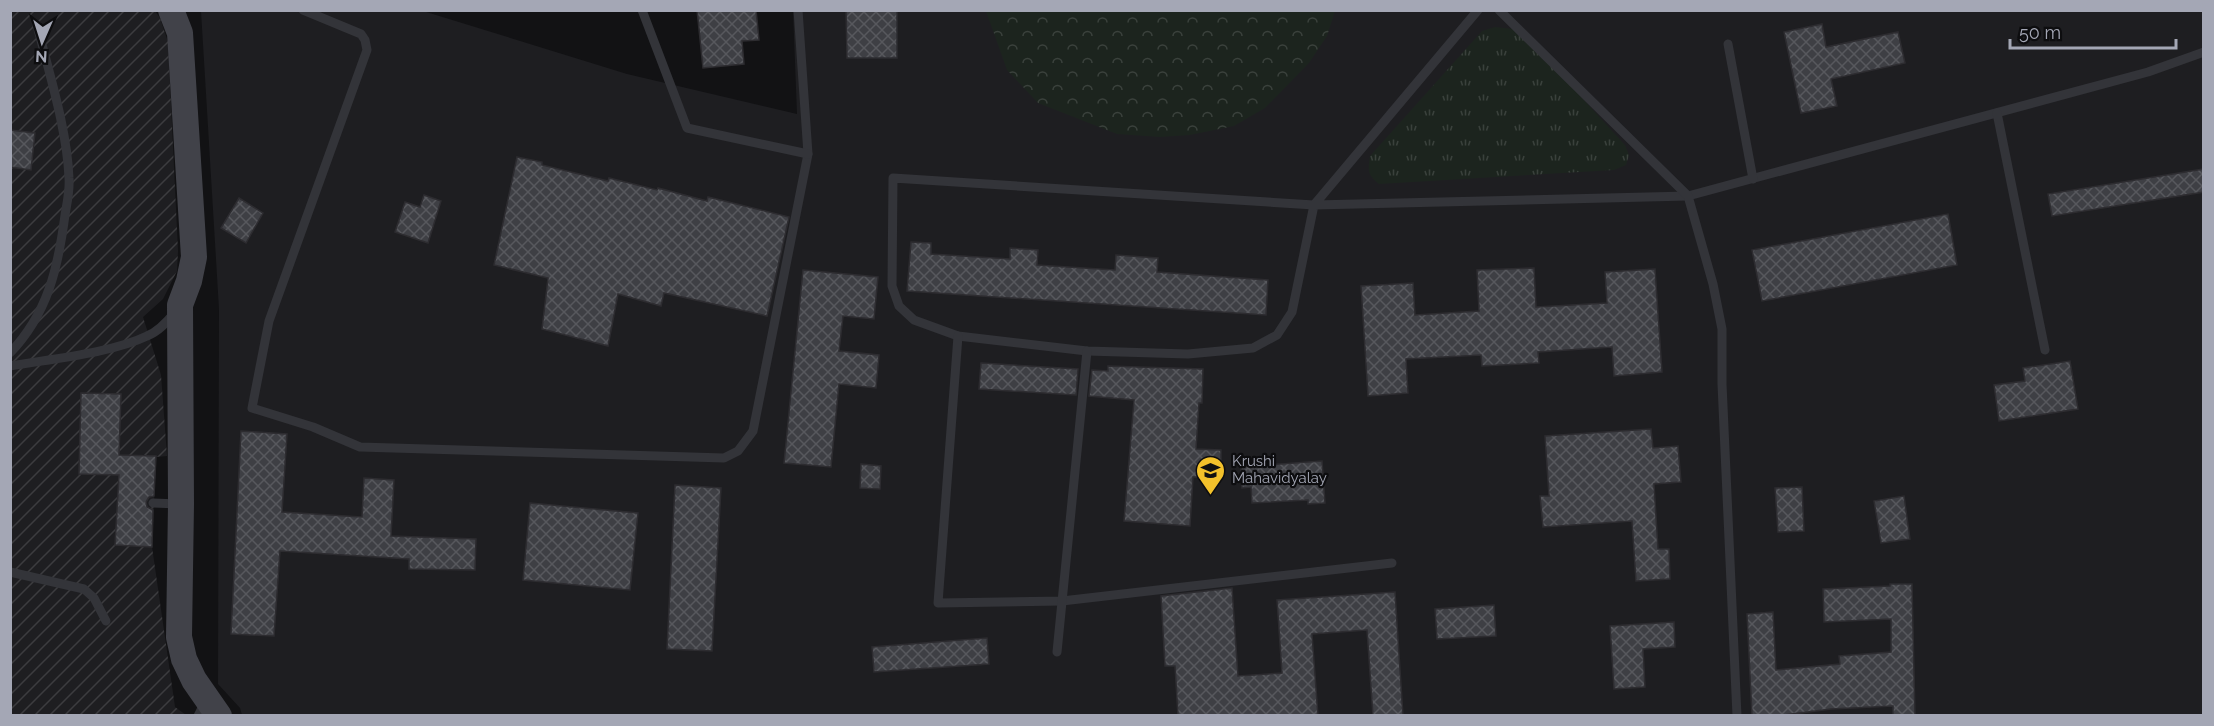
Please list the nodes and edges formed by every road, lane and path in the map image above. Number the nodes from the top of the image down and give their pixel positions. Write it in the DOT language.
graph roads {
  1 [pos="171,10"];
  2 [pos="303,10"];
  3 [pos="642,10"];
  4 [pos="798,10"];
  5 [pos="1478,10"];
  6 [pos="1499,10"];
  7 [pos="38,25"];
  8 [pos="1728,44"];
  9 [pos="2204,52"];
  10 [pos="1997,113"];
  11 [pos="808,154"];
  12 [pos="1753,179"];
  13 [pos="1688,196"];
  14 [pos="1314,204"];
  15 [pos="180,305"];
  16 [pos="958,336"];
  17 [pos="2045,350"];
  18 [pos="1087,351"];
  19 [pos="10,353"];
  20 [pos="10,366"];
  21 [pos="153,503"];
  22 [pos="182,504"];
  23 [pos="1392,563"];
  24 [pos="10,572"];
  25 [pos="1062,601"];
  26 [pos="105,621"];
  27 [pos="1057,652"];
  28 [pos="208,710"];
  29 [pos="1737,716"];
  1 -- 15 [label="main road"];
  2 -- 11 [label="lane"];
  3 -- 11 [label="lane"];
  4 -- 11 [label="lane"];
  5 -- 14 [label="lane"];
  6 -- 13 [label="lane"];
  7 -- 19 [label="lane"];
  8 -- 12 [label="lane"];
  9 -- 10 [label="lane"];
  10 -- 12 [label="lane"];
  10 -- 17 [label="lane"];
  12 -- 13 [label="lane"];
  13 -- 14 [label="lane"];
  13 -- 29 [label="lane"];
  14 -- 16 [label="lane"];
  14 -- 18 [label="lane"];
  15 -- 20 [label="lane"];
  15 -- 22 [label="main road"];
  16 -- 18 [label="lane"];
  16 -- 25 [label="lane"];
  18 -- 25 [label="lane"];
  21 -- 22 [label="lane"];
  22 -- 28 [label="main road"];
  23 -- 25 [label="lane"];
  24 -- 26 [label="lane"];
  25 -- 27 [label="lane"];
}
